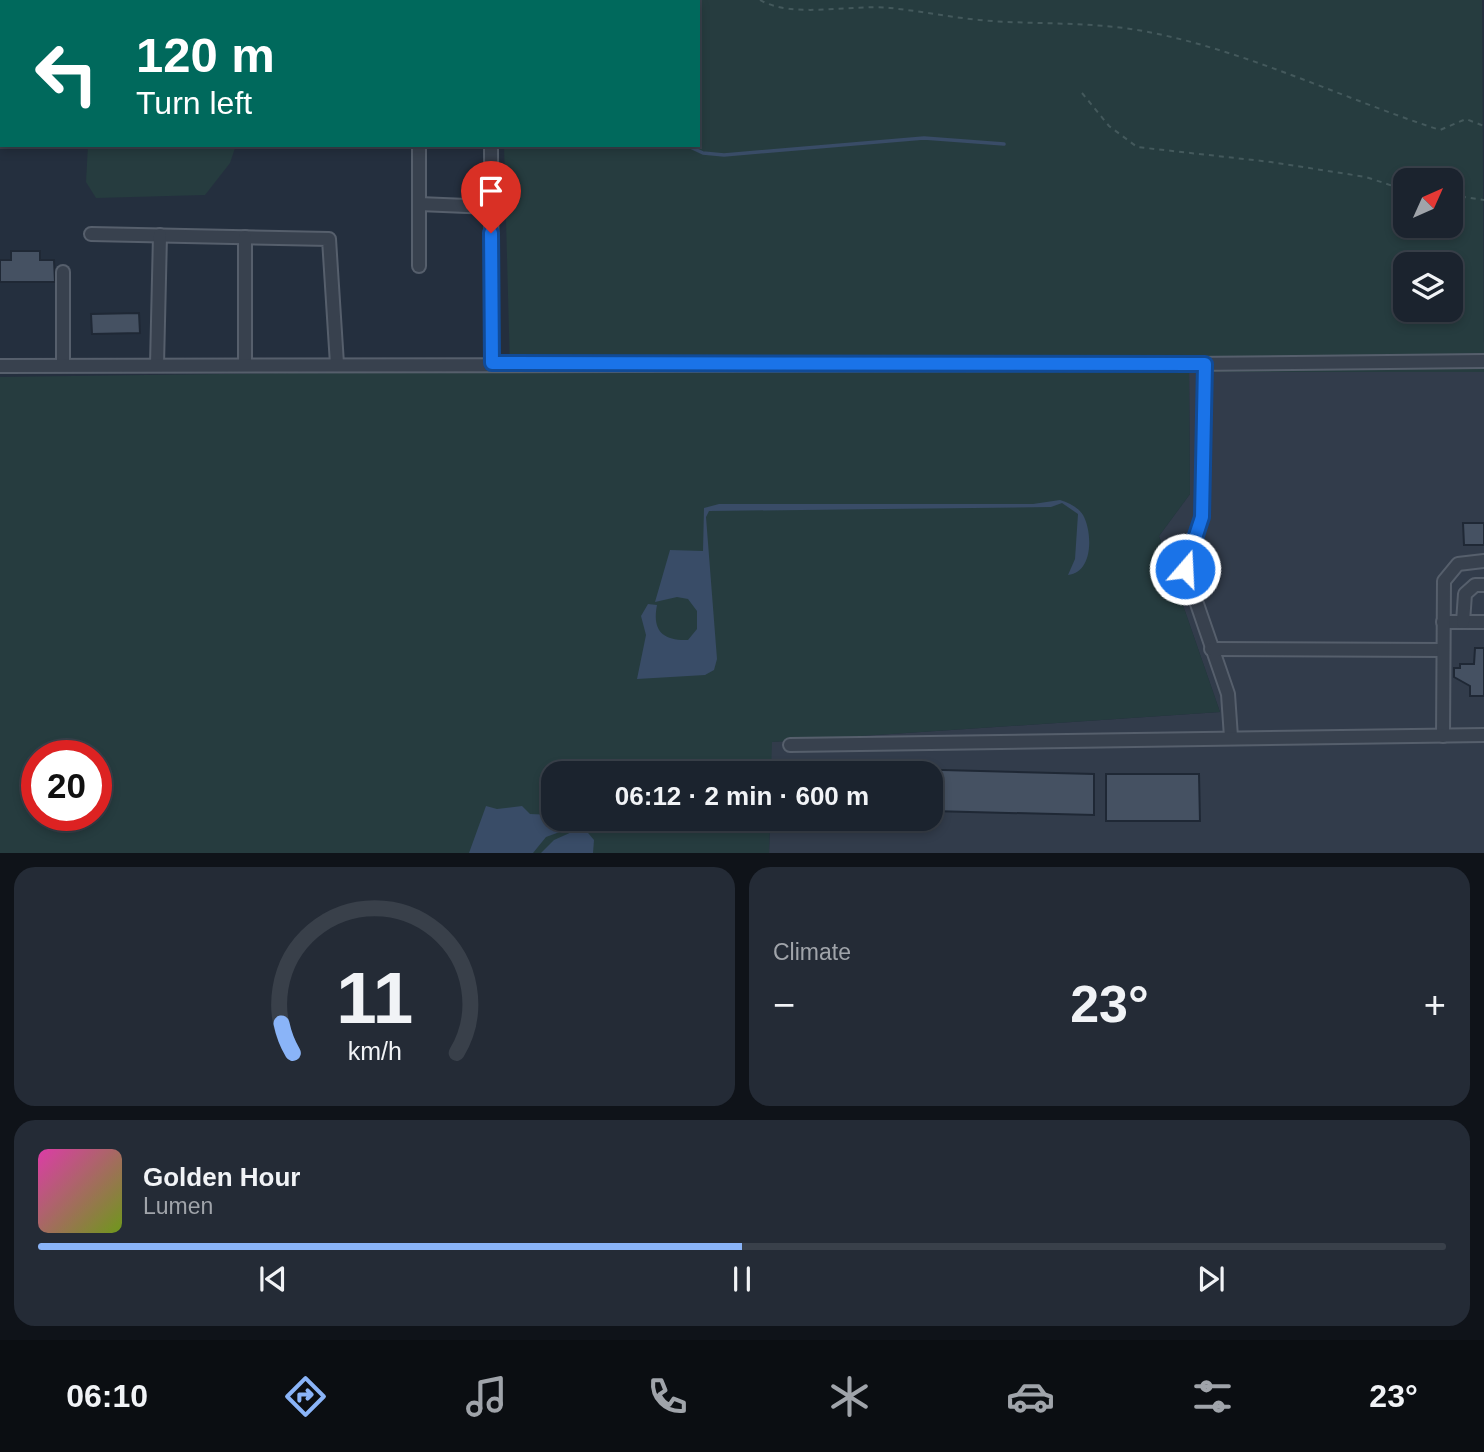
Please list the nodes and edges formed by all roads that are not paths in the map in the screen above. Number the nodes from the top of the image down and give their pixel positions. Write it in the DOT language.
graph roads {
  1 [pos="419,147"];
  2 [pos="491,147"];
  3 [pos="419,204"];
  4 [pos="491,207"];
  5 [pos="91,234"];
  6 [pos="160,235"];
  7 [pos="245,237"];
  8 [pos="419,266"];
  9 [pos="63,272"];
  10 [pos="1484,360"];
  11 [pos="492,363"];
  12 [pos="245,364"];
  13 [pos="337,364"];
  14 [pos="1205,364"];
  15 [pos="63,365"];
  16 [pos="158,365"];
  17 [pos="0,366"];
  18 [pos="1484,561"];
  19 [pos="1484,585"];
  20 [pos="1443,622"];
  21 [pos="1463,622"];
  22 [pos="1484,622"];
  23 [pos="1211,649"];
  24 [pos="1443,650"];
  25 [pos="1484,735"];
  26 [pos="1443,736"];
  27 [pos="1231,737"];
  28 [pos="790,745"];
  1 -- 3 [label="lane"];
  2 -- 4 [label="lane"];
  3 -- 4 [label="lane"];
  3 -- 8 [label="lane"];
  4 -- 11 [label="lane"];
  5 -- 6 [label="lane"];
  6 -- 7 [label="lane"];
  6 -- 16 [label="lane"];
  7 -- 12 [label="lane"];
  7 -- 13 [label="lane"];
  9 -- 15 [label="lane"];
  10 -- 14 [label="lane"];
  11 -- 13 [label="lane"];
  11 -- 14 [label="lane"];
  12 -- 13 [label="lane"];
  12 -- 16 [label="lane"];
  14 -- 23 [label="lane"];
  15 -- 16 [label="lane"];
  15 -- 17 [label="lane"];
  18 -- 20 [label="lane"];
  19 -- 21 [label="lane"];
  20 -- 21 [label="lane"];
  20 -- 24 [label="lane"];
  21 -- 22 [label="lane"];
  23 -- 24 [label="lane"];
  23 -- 27 [label="lane"];
  24 -- 26 [label="lane"];
  25 -- 26 [label="lane"];
  26 -- 27 [label="lane"];
  27 -- 28 [label="lane"];
}
